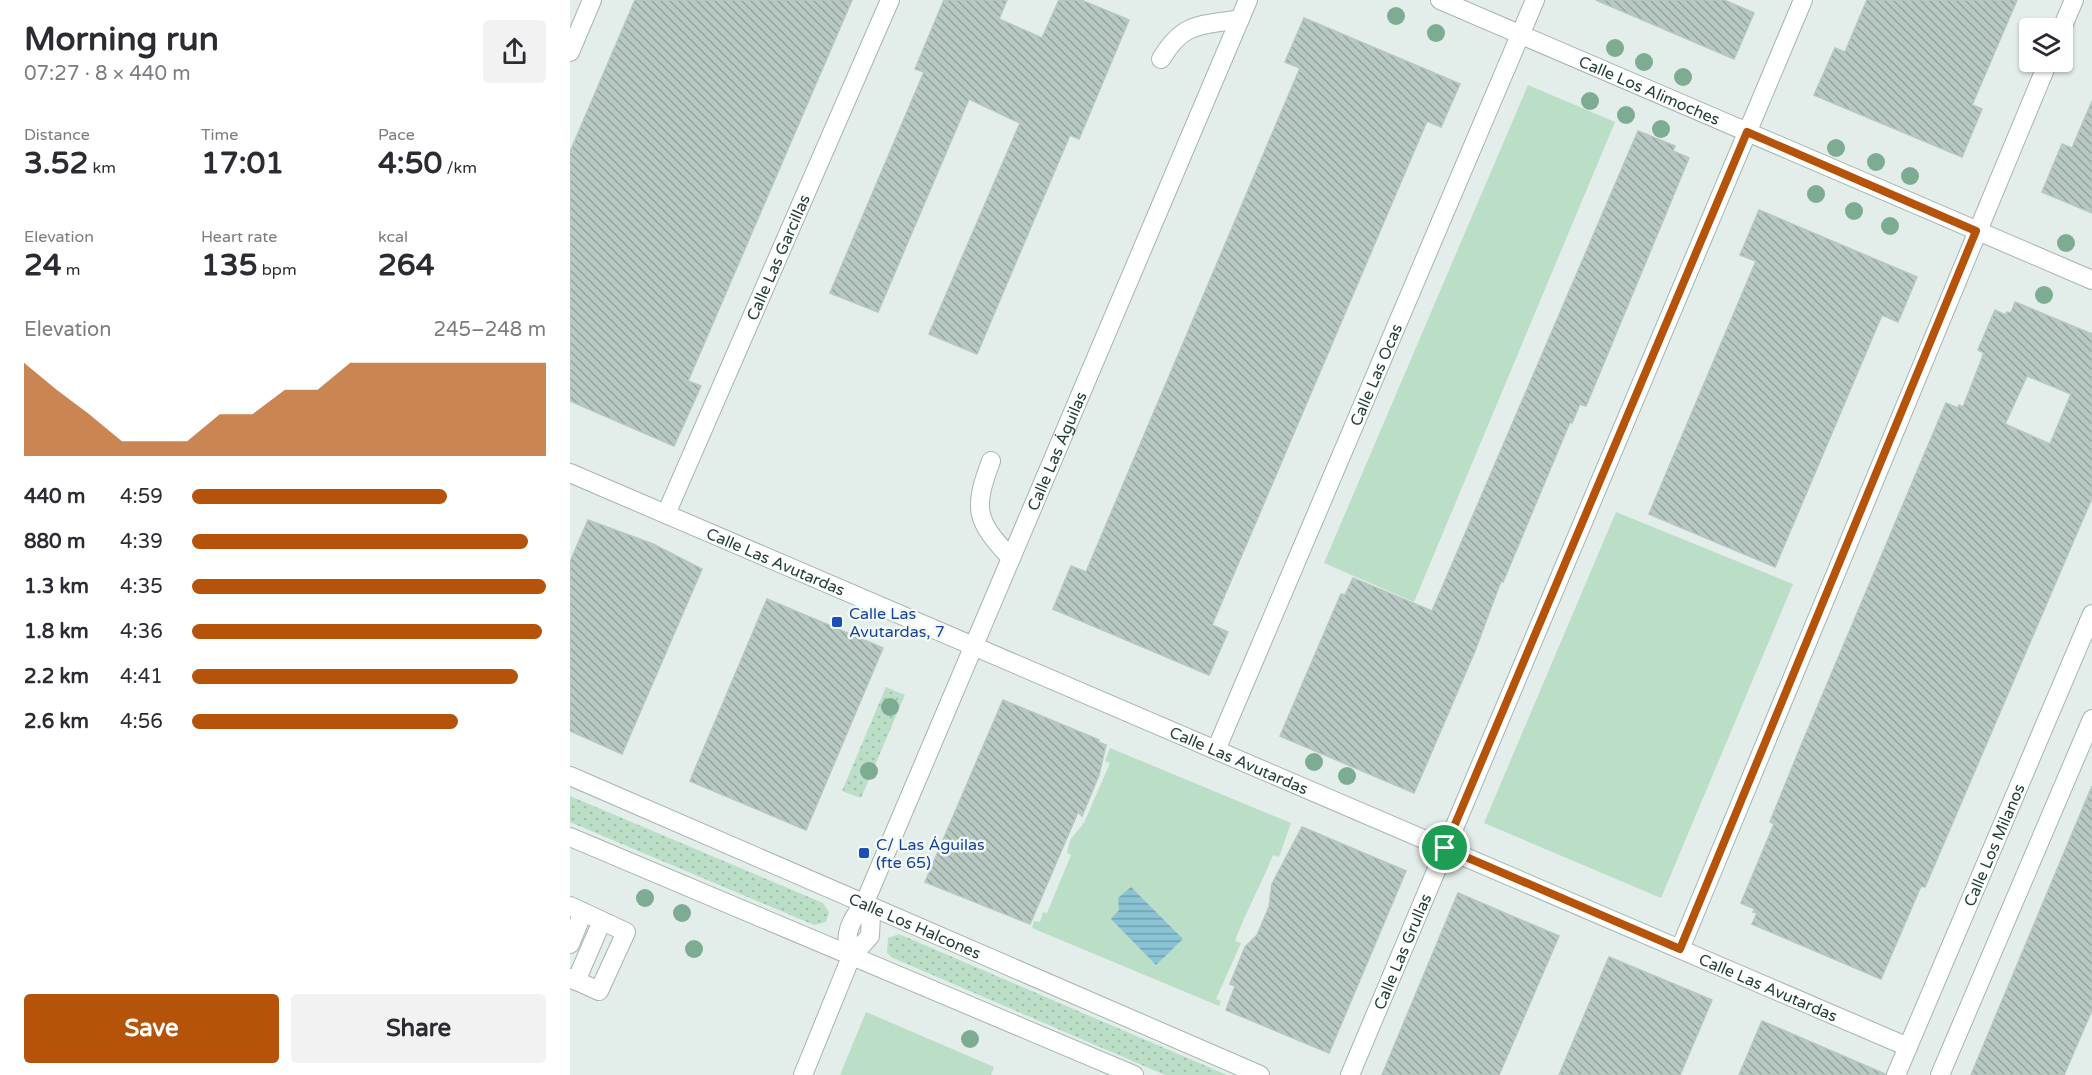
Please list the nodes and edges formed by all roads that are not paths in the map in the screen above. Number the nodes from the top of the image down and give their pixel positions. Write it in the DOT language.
graph roads {
  1 [pos="592,0"];
  2 [pos="890,0"];
  3 [pos="1248,0"];
  4 [pos="1440,0"];
  5 [pos="1535,0"];
  6 [pos="1803,0"];
  7 [pos="2074,0"];
  8 [pos="2066,18"];
  9 [pos="1240,19"];
  10 [pos="1520,35"];
  11 [pos="570,52"];
  12 [pos="1161,59"];
  13 [pos="2044,72"];
  14 [pos="1747,132"];
  15 [pos="1976,231"];
  16 [pos="2092,279"];
  17 [pos="991,461"];
  18 [pos="570,473"];
  19 [pos="666,514"];
  20 [pos="1011,558"];
  21 [pos="2092,614"];
  22 [pos="973,647"];
  23 [pos="2092,719"];
  24 [pos="1216,750"];
  25 [pos="570,776"];
  26 [pos="570,837"];
  27 [pos="1445,848"];
  28 [pos="865,902"];
  29 [pos="577,909"];
  30 [pos="602,921"];
  31 [pos="570,944"];
  32 [pos="1680,949"];
  33 [pos="851,957"];
  34 [pos="573,980"];
  35 [pos="1908,1047"];
  36 [pos="803,1075"];
  37 [pos="1134,1075"];
  38 [pos="1260,1075"];
  39 [pos="1350,1075"];
  40 [pos="1896,1075"];
  41 [pos="1940,1075"];
  1 -- 11 [label="street"];
  2 -- 19 [label="street, Calle Las Garcillas"];
  3 -- 9 [label="street, Calle Las Águilas"];
  4 -- 10 [label="street, Calle Los Alimoches"];
  5 -- 10 [label="street, Calle Las Ocas"];
  6 -- 14 [label="street, Calle Las Grullas"];
  7 -- 8 [label="street"];
  9 -- 12 [label="street"];
  9 -- 20 [label="street, Calle Las Águilas"];
  10 -- 14 [label="street, Calle Los Alimoches"];
  10 -- 24 [label="street, Calle Las Ocas"];
  13 -- 15 [label="street"];
  14 -- 15 [label="street, Calle Los Alimoches"];
  14 -- 27 [label="street, Calle Las Grullas"];
  15 -- 16 [label="street, Calle Los Alimoches"];
  15 -- 32 [label="street"];
  17 -- 20 [label="street"];
  18 -- 19 [label="street, Calle Las Avutardas"];
  19 -- 22 [label="street, Calle Las Avutardas"];
  20 -- 22 [label="street, Calle Las Águilas"];
  21 -- 35 [label="street, Calle Los Milanos"];
  22 -- 24 [label="street, Calle Las Avutardas"];
  22 -- 28 [label="street, Calle Las Águilas"];
  23 -- 41 [label="street"];
  24 -- 27 [label="street, Calle Las Avutardas"];
  25 -- 28 [label="street, Calle Los Halcones"];
  26 -- 33 [label="street"];
  27 -- 32 [label="street, Calle Las Avutardas"];
  27 -- 39 [label="street, Calle Las Grullas"];
  28 -- 33 [label="street, Calle Las Águilas"];
  28 -- 38 [label="street, Calle Los Halcones"];
  29 -- 30 [label="street"];
  29 -- 31 [label="street"];
  30 -- 34 [label="street"];
  30 -- 34 [label="street"];
  32 -- 35 [label="street, Calle Las Avutardas"];
  33 -- 36 [label="street, Calle Las Águilas"];
  33 -- 37 [label="street"];
  35 -- 40 [label="street, Calle Los Milanos"];
}
